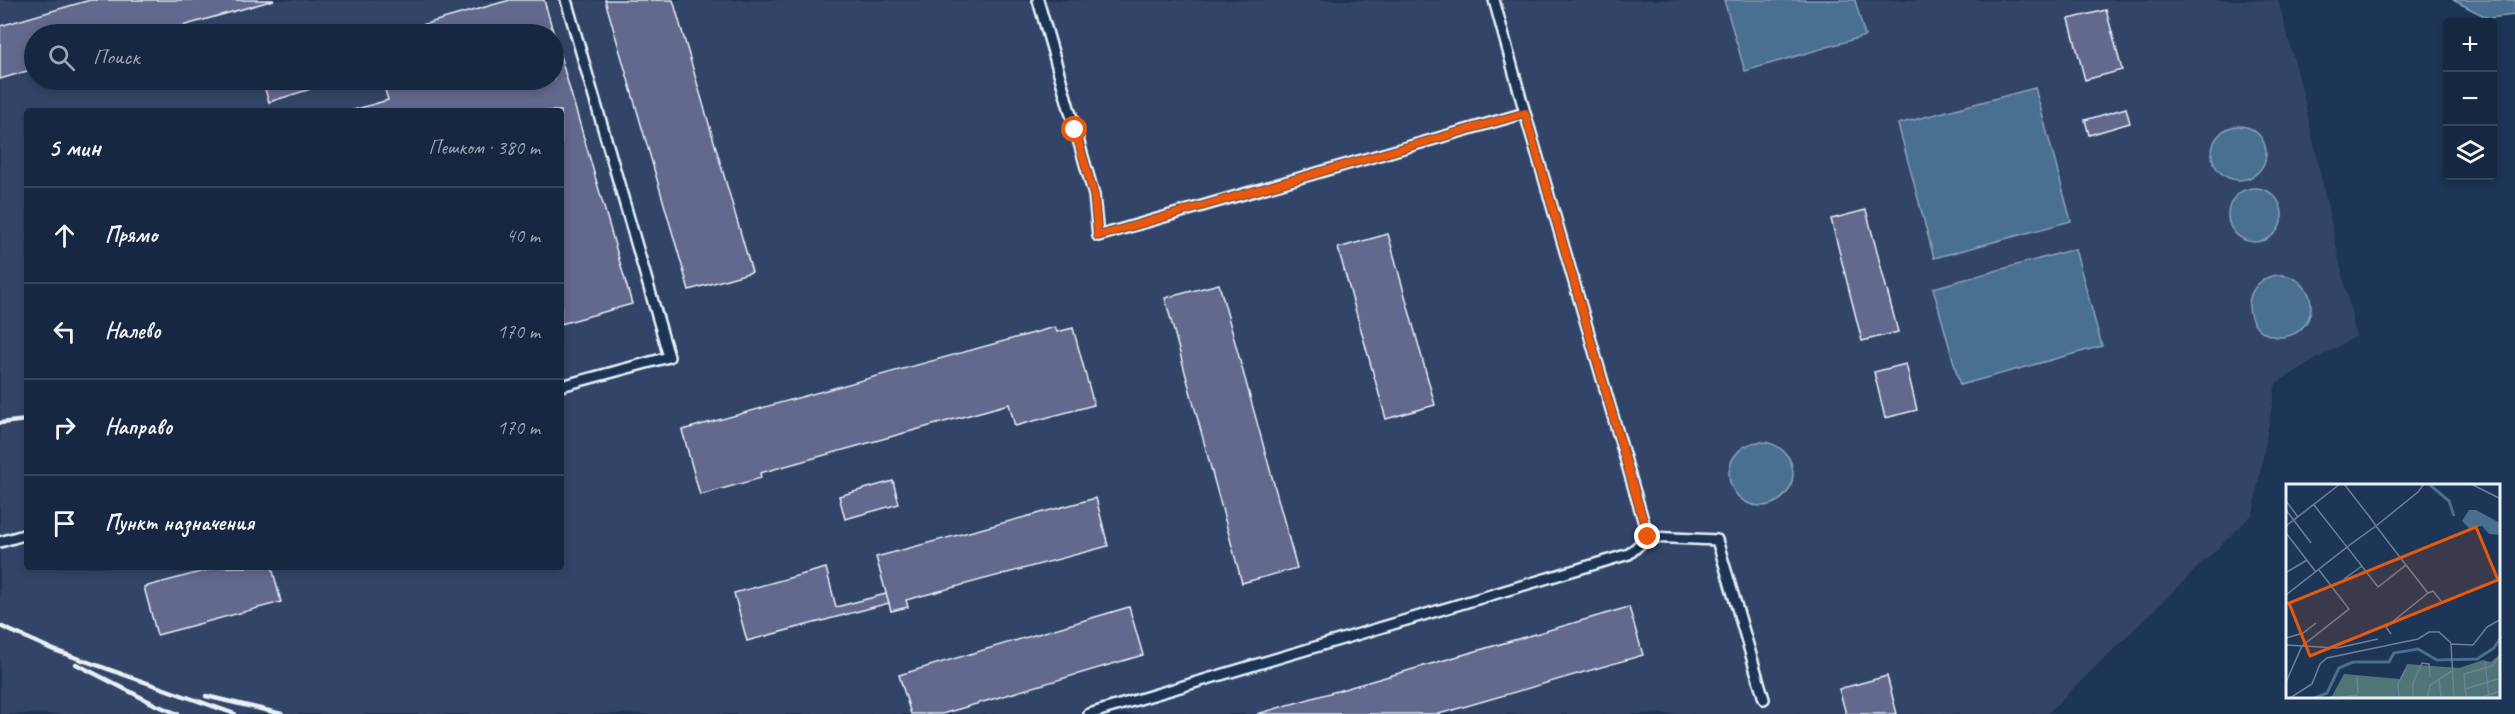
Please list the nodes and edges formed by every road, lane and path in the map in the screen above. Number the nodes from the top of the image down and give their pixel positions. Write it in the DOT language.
graph roads {
  1 [pos="566,0"];
  2 [pos="1038,0"];
  3 [pos="1494,0"];
  4 [pos="1525,113"];
  5 [pos="564,385"];
  6 [pos="24,535"];
  7 [pos="1648,537"];
  8 [pos="0,542"];
  9 [pos="1764,699"];
  10 [pos="1089,714"];
  1 -- 5 [label="lane"];
  2 -- 4 [label="lane"];
  3 -- 4 [label="lane"];
  4 -- 7 [label="lane"];
  6 -- 8 [label="lane"];
  7 -- 9 [label="lane"];
  7 -- 10 [label="lane"];
}
